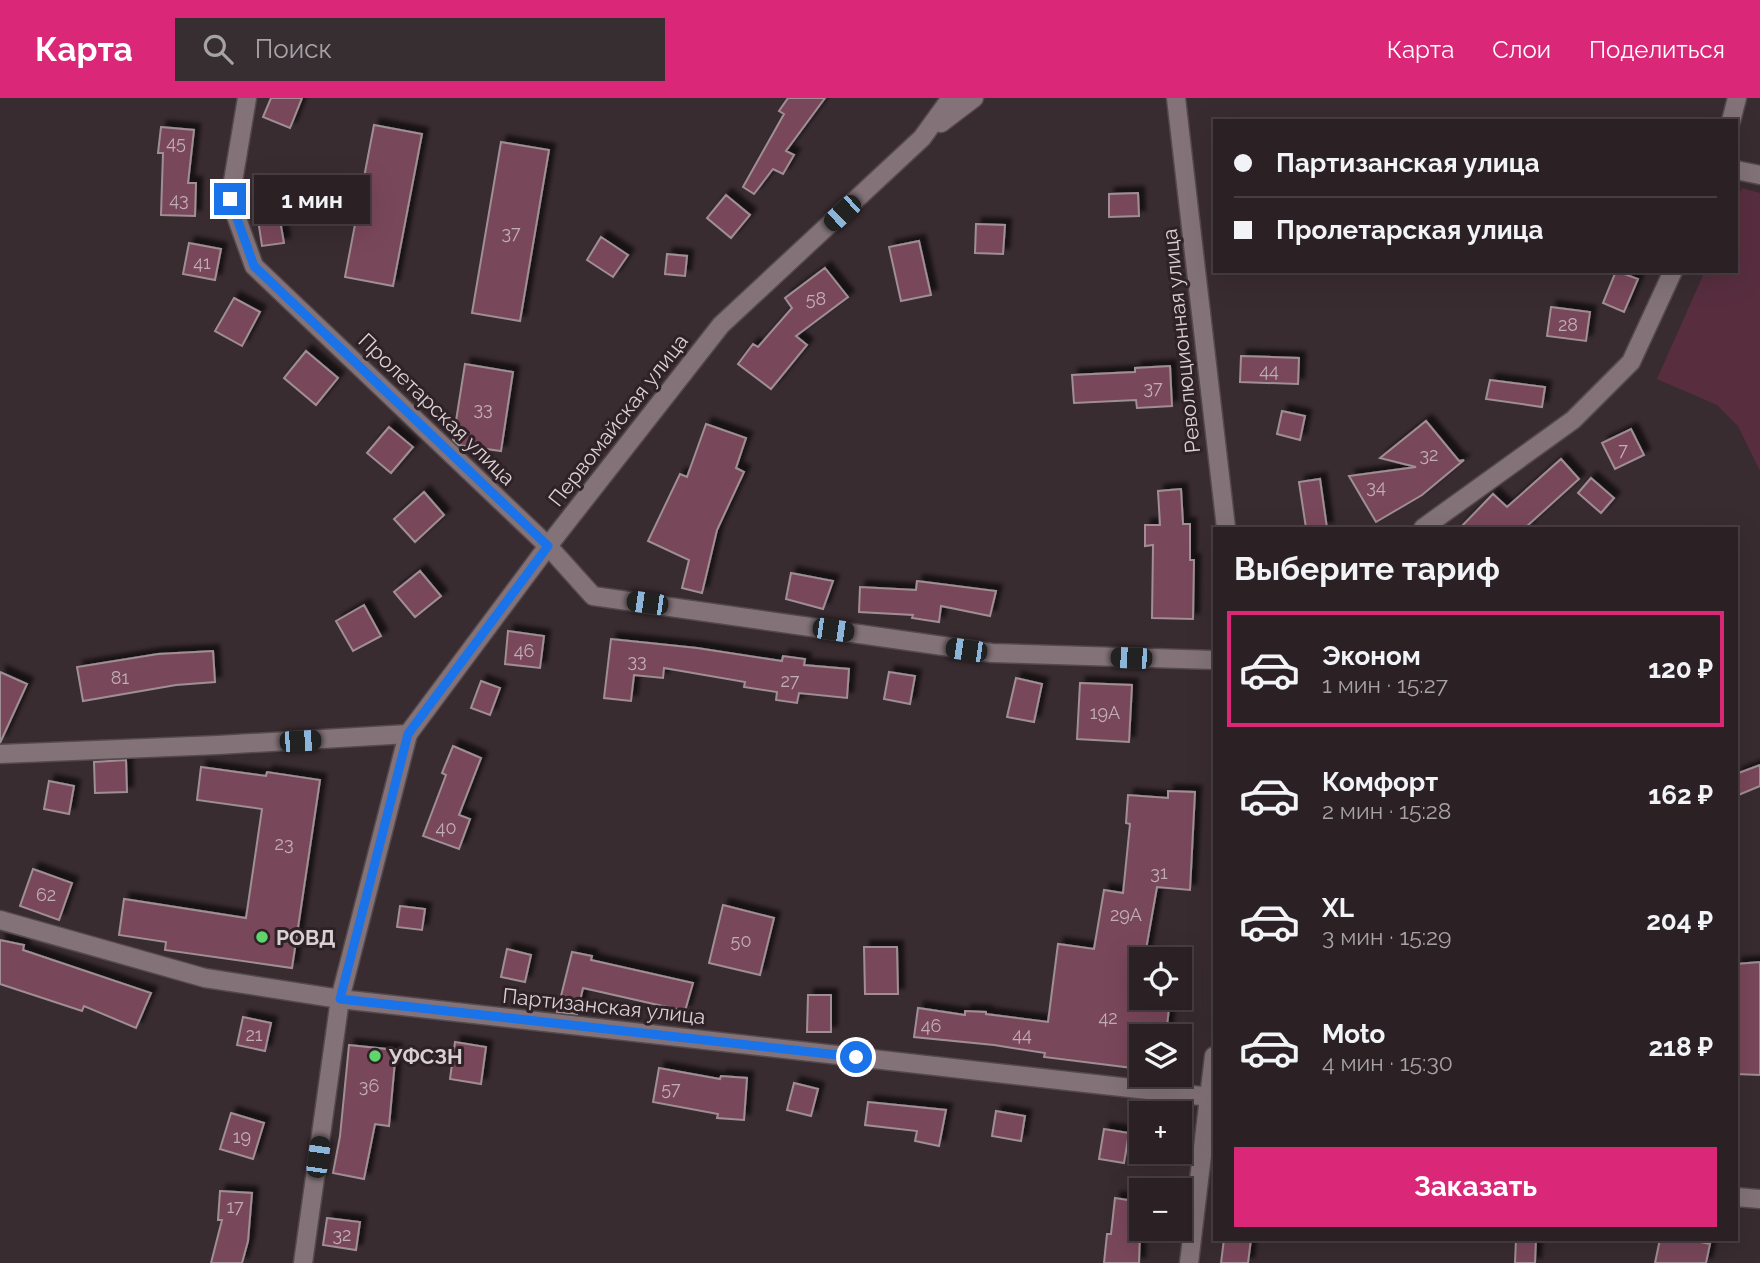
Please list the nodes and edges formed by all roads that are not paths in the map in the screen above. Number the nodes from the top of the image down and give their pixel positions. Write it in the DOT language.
graph roads {
  1 [pos="247,98"];
  2 [pos="1166,98"];
  3 [pos="1176,98"];
  4 [pos="1737,98"];
  5 [pos="966,99"];
  6 [pos="1732,119"];
  7 [pos="1182,148"];
  8 [pos="1738,170"];
  9 [pos="1760,176"];
  10 [pos="1673,273"];
  11 [pos="1226,527"];
  12 [pos="1424,527"];
  13 [pos="548,546"];
  14 [pos="1213,660"];
  15 [pos="408,734"];
  16 [pos="0,754"];
  17 [pos="0,920"];
  18 [pos="340,999"];
  19 [pos="1213,1066"];
  20 [pos="1210,1097"];
  21 [pos="1209,1142"];
  22 [pos="1738,1197"];
  23 [pos="1760,1199"];
  24 [pos="303,1263"];
  25 [pos="1189,1263"];
  1 -- 13 [label="street, Пролетарская улица"];
  2 -- 7 [label="street"];
  3 -- 7 [label="street"];
  4 -- 6 [label="street"];
  5 -- 13 [label="street, Первомайская улица"];
  7 -- 11 [label="street, Революционная улица"];
  8 -- 9 [label="street"];
  10 -- 12 [label="street"];
  13 -- 14 [label="street, Пролетарская улица"];
  13 -- 15 [label="street, Первомайская улица"];
  15 -- 16 [label="street"];
  15 -- 18 [label="street, Первомайская улица"];
  17 -- 18 [label="street, Партизанская улица"];
  18 -- 20 [label="street, Партизанская улица"];
  18 -- 24 [label="street, Первомайская улица"];
  19 -- 20 [label="street"];
  20 -- 21 [label="street"];
  21 -- 25 [label="street"];
  22 -- 23 [label="street"];
}
